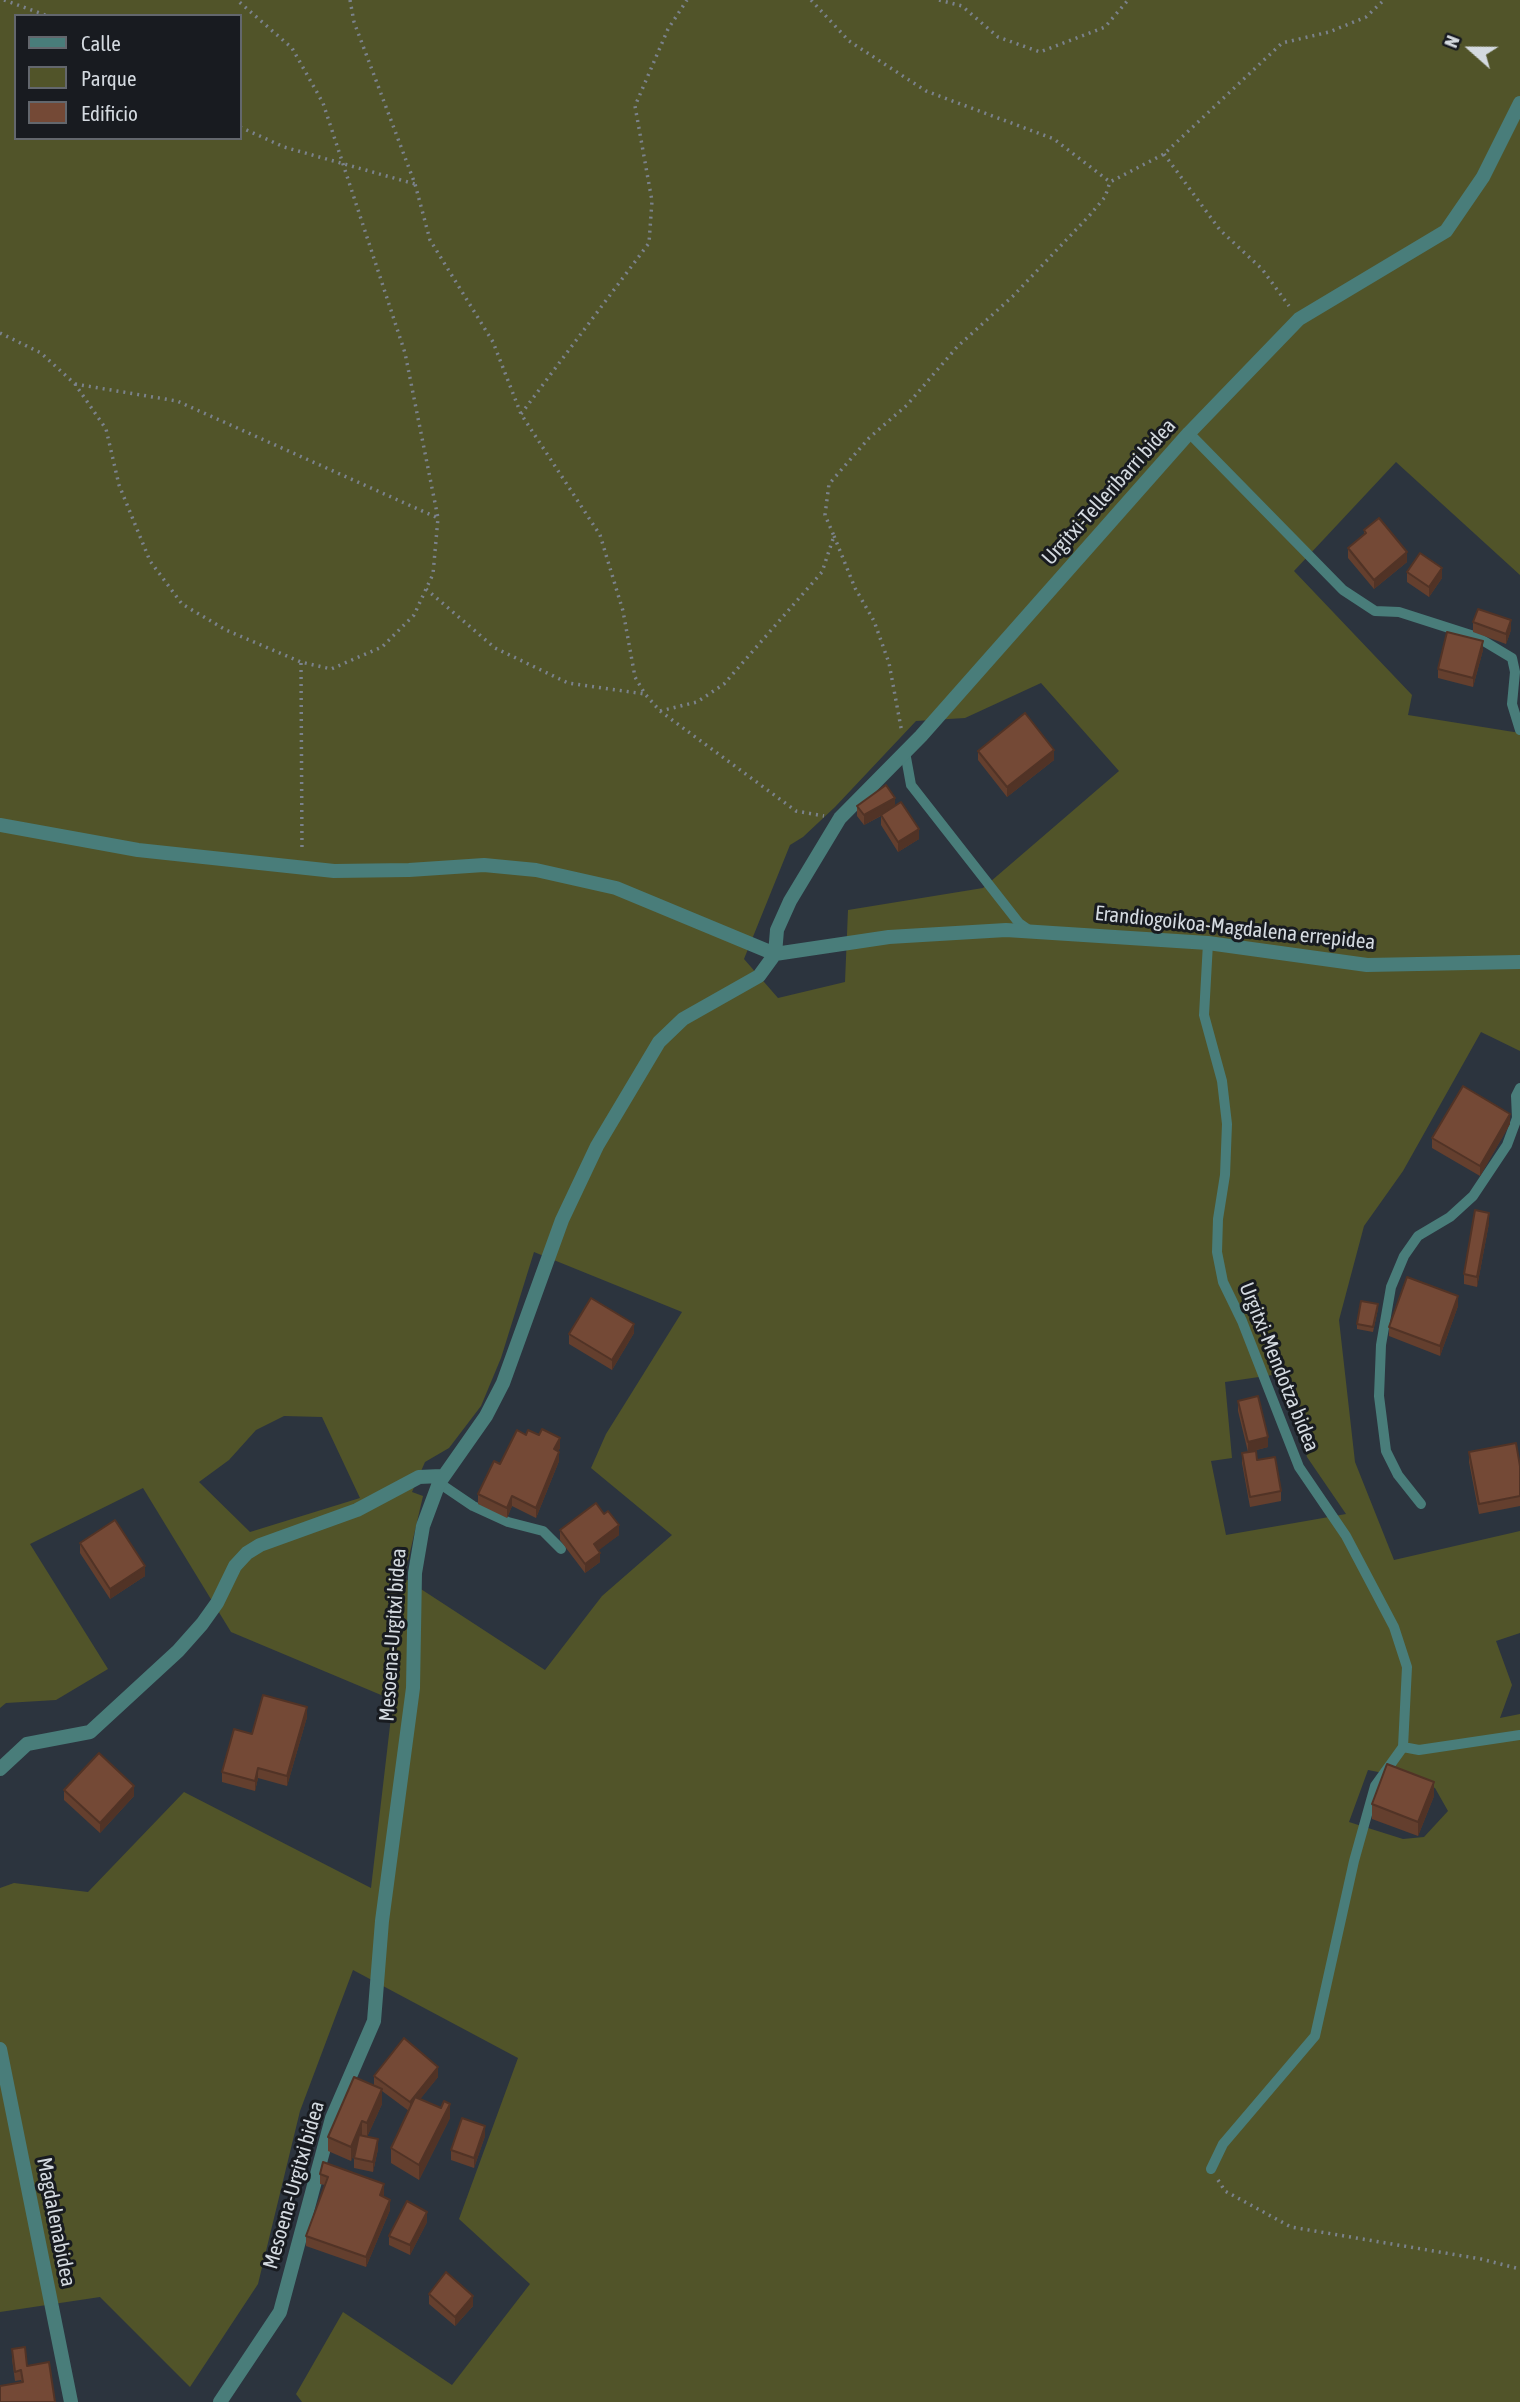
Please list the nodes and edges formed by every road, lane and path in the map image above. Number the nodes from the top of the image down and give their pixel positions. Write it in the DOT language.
graph roads {
  1 [pos="4,0"];
  2 [pos="237,0"];
  3 [pos="350,0"];
  4 [pos="687,0"];
  5 [pos="811,0"];
  6 [pos="939,0"];
  7 [pos="1128,0"];
  8 [pos="1384,0"];
  9 [pos="42,14"];
  10 [pos="1520,103"];
  11 [pos="242,128"];
  12 [pos="1164,154"];
  13 [pos="342,163"];
  14 [pos="1110,182"];
  15 [pos="415,184"];
  16 [pos="1298,319"];
  17 [pos="0,333"];
  18 [pos="75,384"];
  19 [pos="521,414"];
  20 [pos="1189,433"];
  21 [pos="438,518"];
  22 [pos="834,536"];
  23 [pos="426,589"];
  24 [pos="301,662"];
  25 [pos="645,694"];
  26 [pos="660,712"];
  27 [pos="1520,730"];
  28 [pos="905,752"];
  29 [pos="840,818"];
  30 [pos="0,825"];
  31 [pos="302,868"];
  32 [pos="1029,931"];
  33 [pos="1208,943"];
  34 [pos="775,954"];
  35 [pos="1520,962"];
  36 [pos="1520,1088"];
  37 [pos="440,1479"];
  38 [pos="1420,1504"];
  39 [pos="561,1549"];
  40 [pos="1520,1735"];
  41 [pos="1404,1747"];
  42 [pos="0,1769"];
  43 [pos="0,2049"];
  44 [pos="1211,2169"];
  45 [pos="1520,2269"];
  46 [pos="71,2402"];
  47 [pos="220,2402"];
  1 -- 9 [label="path"];
  2 -- 13 [label="path"];
  3 -- 15 [label="path"];
  4 -- 19 [label="path"];
  5 -- 14 [label="path"];
  6 -- 7 [label="path"];
  8 -- 12 [label="path"];
  10 -- 16 [label="street, Urgitxi-Telleribarri bidea"];
  11 -- 13 [label="path"];
  12 -- 14 [label="path"];
  12 -- 16 [label="path"];
  13 -- 15 [label="path"];
  13 -- 21 [label="path"];
  14 -- 22 [label="path"];
  15 -- 19 [label="path"];
  16 -- 20 [label="street, Urgitxi-Telleribarri bidea"];
  17 -- 18 [label="path"];
  18 -- 21 [label="path"];
  18 -- 24 [label="path"];
  19 -- 25 [label="path"];
  20 -- 27 [label="lane"];
  20 -- 28 [label="street, Urgitxi-Telleribarri bidea"];
  21 -- 23 [label="path"];
  22 -- 26 [label="path"];
  22 -- 28 [label="path"];
  23 -- 24 [label="path"];
  23 -- 25 [label="path"];
  24 -- 31 [label="path"];
  25 -- 26 [label="path"];
  26 -- 29 [label="path"];
  28 -- 29 [label="street, Urgitxi-Telleribarri bidea"];
  28 -- 32 [label="lane"];
  29 -- 34 [label="street, Urgitxi-Telleribarri bidea"];
  30 -- 31 [label="street"];
  31 -- 34 [label="street"];
  32 -- 33 [label="street, Erandiogoikoa-Magdalena errepidea"];
  32 -- 34 [label="street, Erandiogoikoa-Magdalena errepidea"];
  33 -- 35 [label="street, Erandiogoikoa-Magdalena errepidea"];
  33 -- 41 [label="lane, Urgitxi-Mendotza bidea"];
  34 -- 37 [label="street, Mesoena-Urgitxi bidea"];
  36 -- 38 [label="lane"];
  37 -- 39 [label="lane"];
  37 -- 42 [label="street"];
  37 -- 47 [label="street, Mesoena-Urgitxi bidea"];
  40 -- 41 [label="lane"];
  41 -- 44 [label="lane"];
  43 -- 46 [label="street, Magdalenabidea"];
  44 -- 45 [label="path"];
}
